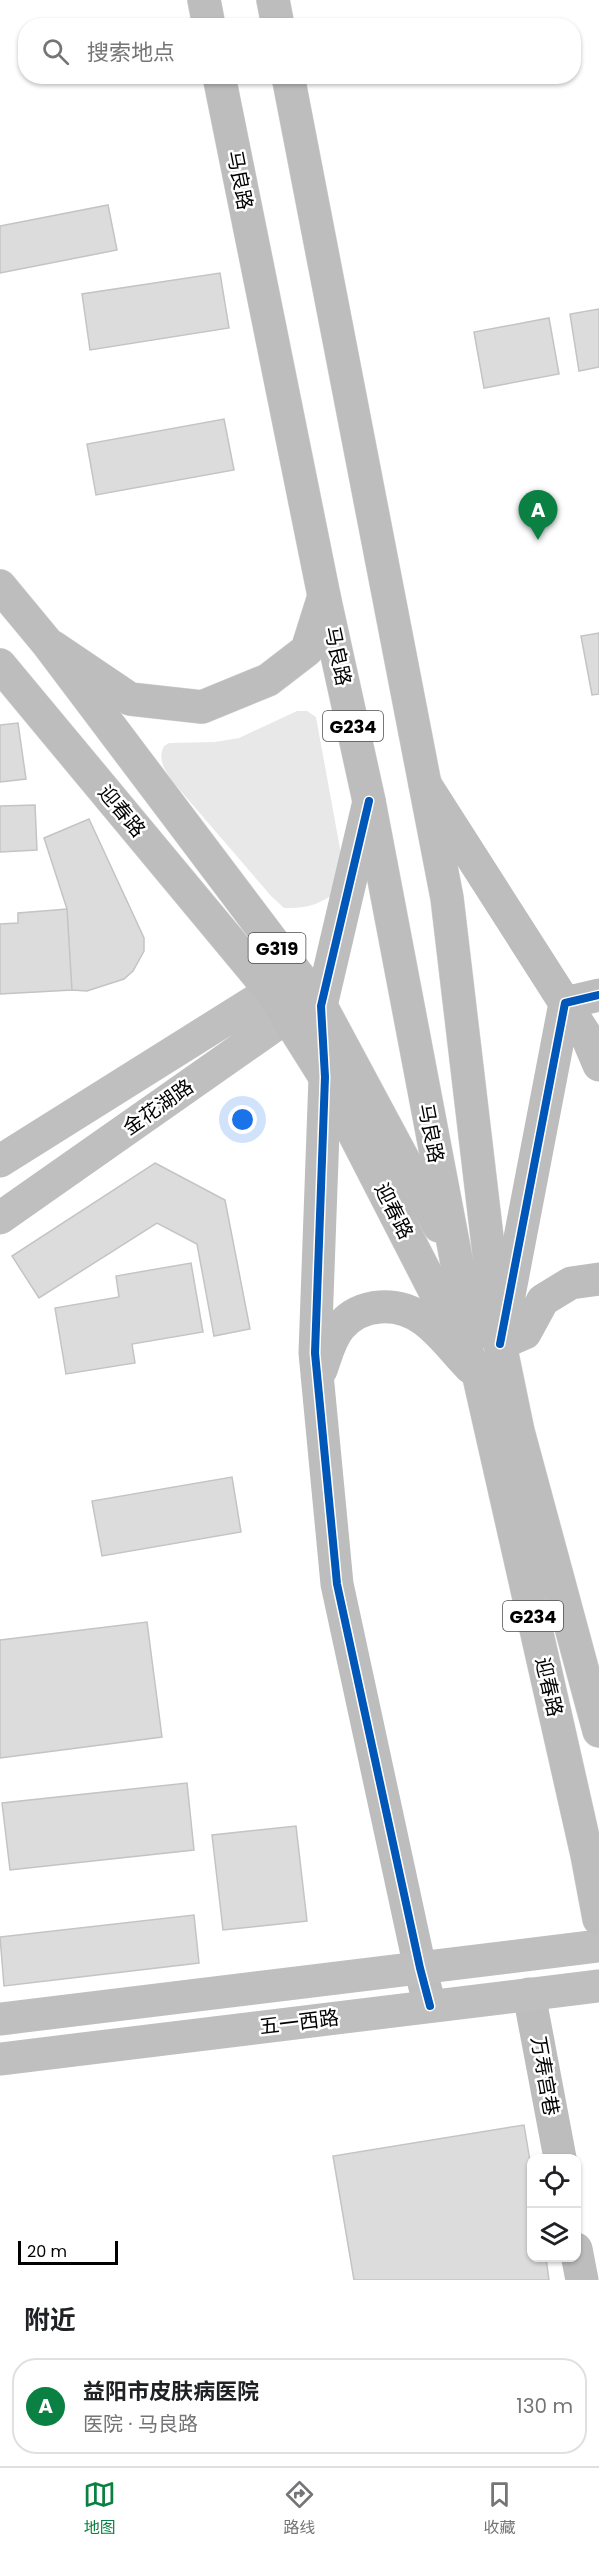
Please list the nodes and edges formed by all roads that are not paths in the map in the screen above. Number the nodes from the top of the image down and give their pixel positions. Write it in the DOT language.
graph roads {
  1 [pos="204,0"];
  2 [pos="273,0"];
  3 [pos="207,18"];
  4 [pos="276,18"];
  5 [pos="221,84"];
  6 [pos="290,84"];
  7 [pos="0,586"];
  8 [pos="324,596"];
  9 [pos="48,644"];
  10 [pos="0,665"];
  11 [pos="425,783"];
  12 [pos="369,801"];
  13 [pos="599,994"];
  14 [pos="565,1003"];
  15 [pos="280,1004"];
  16 [pos="321,1006"];
  17 [pos="599,1065"];
  18 [pos="325,1077"];
  19 [pos="0,1161"];
  20 [pos="0,1218"];
  21 [pos="454,1252"];
  22 [pos="599,1279"];
  23 [pos="500,1344"];
  24 [pos="479,1377"];
  25 [pos="318,1381"];
  26 [pos="599,1731"];
  27 [pos="599,1919"];
  28 [pos="599,1946"];
  29 [pos="420,1968"];
  30 [pos="599,1986"];
  31 [pos="530,1994"];
  32 [pos="430,2006"];
  33 [pos="0,2019"];
  34 [pos="0,2060"];
  35 [pos="559,2154"];
  36 [pos="579,2262"];
  37 [pos="582,2280"];
  1 -- 3 [label="main road"];
  2 -- 4 [label="main road"];
  5 -- 8 [label="main road, 马良路 / G234"];
  6 -- 11 [label="main road, G234"];
  7 -- 9 [label="main road, 迎春路 / G319"];
  8 -- 9 [label="main road"];
  8 -- 12 [label="main road, 马良路 / G234"];
  9 -- 16 [label="main road, 迎春路 / G319"];
  10 -- 15 [label="main road, 迎春路 / G319"];
  11 -- 14 [label="main road"];
  11 -- 23 [label="main road, G234"];
  12 -- 16 [label="main road"];
  12 -- 21 [label="main road, 马良路 / G234"];
  13 -- 14 [label="main road"];
  14 -- 17 [label="main road"];
  14 -- 23 [label="main road"];
  15 -- 16 [label="main road"];
  15 -- 18 [label="main road, 迎春路 / G319"];
  15 -- 19 [label="main road"];
  15 -- 20 [label="main road, 金花湖路"];
  16 -- 18 [label="main road"];
  16 -- 21 [label="main road, 迎春路 / G319"];
  18 -- 24 [label="main road, 迎春路 / G319"];
  18 -- 25 [label="main road"];
  21 -- 23 [label="main road, 迎春路 / G319"];
  21 -- 24 [label="main road, 马良路 / G234"];
  22 -- 23 [label="main road"];
  23 -- 26 [label="main road, 迎春路 / G234"];
  24 -- 25 [label="main road"];
  24 -- 27 [label="main road, 迎春路 / G234"];
  25 -- 29 [label="main road"];
  28 -- 29 [label="main road"];
  29 -- 32 [label="main road"];
  29 -- 33 [label="main road"];
  30 -- 31 [label="main road, 五一西路"];
  31 -- 32 [label="main road, 五一西路"];
  31 -- 35 [label="main road, 万寿宫巷"];
  32 -- 34 [label="main road, 五一西路"];
  36 -- 37 [label="main road"];
}
